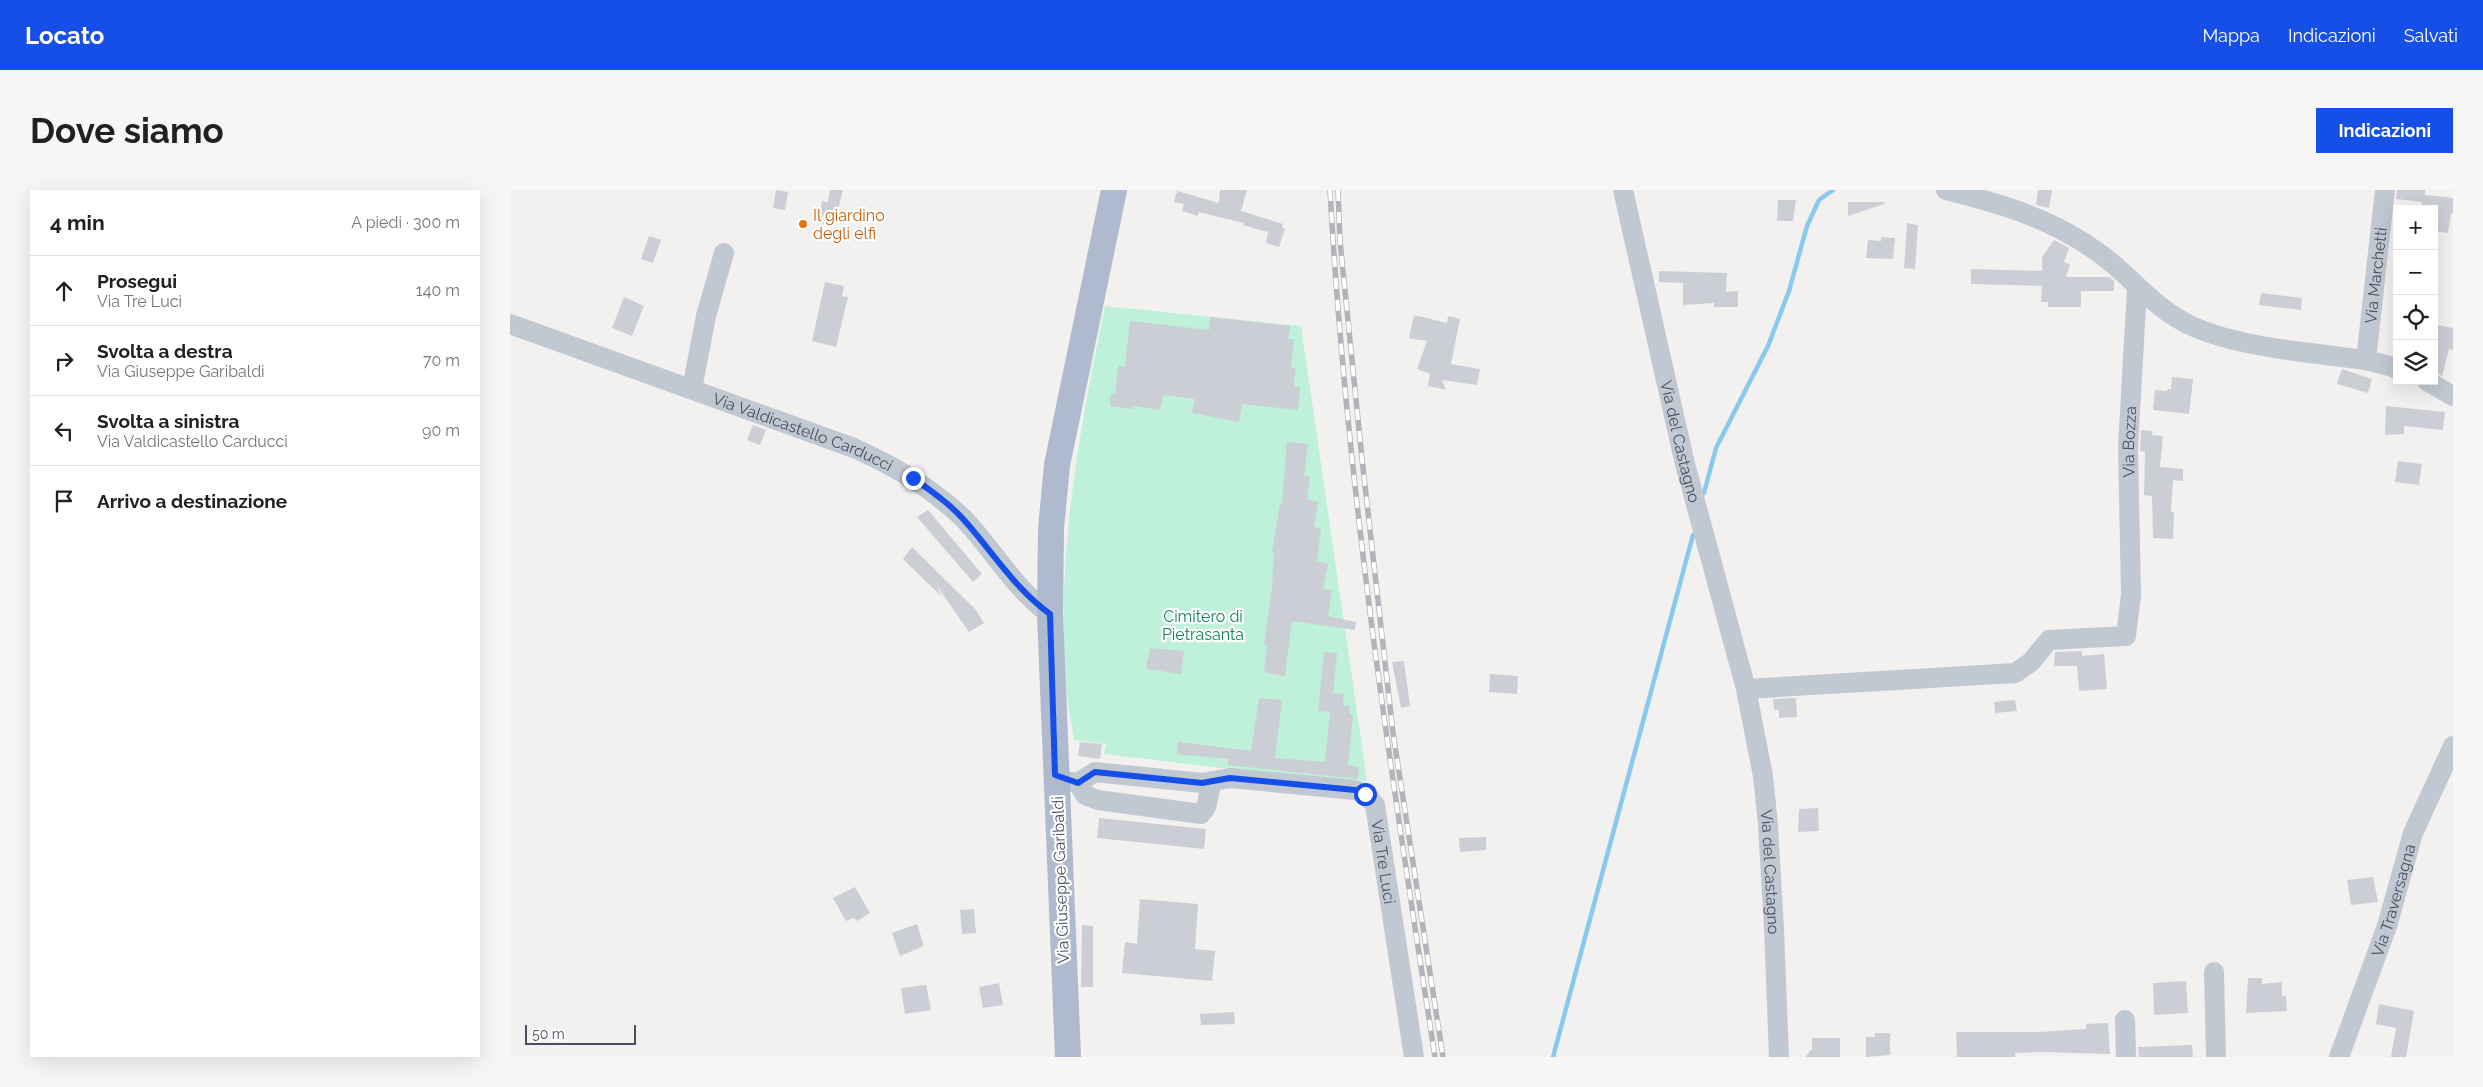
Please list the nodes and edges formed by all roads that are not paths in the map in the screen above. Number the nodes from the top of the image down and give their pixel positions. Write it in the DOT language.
graph roads {
  1 [pos="1114,190"];
  2 [pos="1623,190"];
  3 [pos="1946,190"];
  4 [pos="2385,190"];
  5 [pos="724,253"];
  6 [pos="2137,288"];
  7 [pos="510,324"];
  8 [pos="2366,360"];
  9 [pos="2393,368"];
  10 [pos="2434,385"];
  11 [pos="692,389"];
  12 [pos="2453,396"];
  13 [pos="1050,614"];
  14 [pos="1746,689"];
  15 [pos="2453,746"];
  16 [pos="1067,779"];
  17 [pos="1212,781"];
  18 [pos="2214,972"];
  19 [pos="2125,1020"];
  20 [pos="1068,1057"];
  21 [pos="1414,1057"];
  22 [pos="1778,1057"];
  23 [pos="2126,1057"];
  24 [pos="2216,1057"];
  25 [pos="2339,1057"];
  1 -- 13 [label="main road, Via Giuseppe Garibaldi"];
  2 -- 14 [label="street, Via del Castagno"];
  3 -- 6 [label="street"];
  4 -- 8 [label="street, Via Marchetti"];
  5 -- 11 [label="street"];
  6 -- 8 [label="street"];
  6 -- 14 [label="street, Via Bozza"];
  7 -- 11 [label="street, Via Valdicastello Carducci"];
  8 -- 9 [label="street"];
  10 -- 12 [label="street"];
  11 -- 13 [label="street, Via Valdicastello Carducci"];
  13 -- 16 [label="main road, Via Giuseppe Garibaldi"];
  14 -- 22 [label="street, Via del Castagno"];
  15 -- 25 [label="street, Via Traversagna"];
  16 -- 17 [label="street, Via Tre Luci"];
  16 -- 17 [label="street"];
  16 -- 20 [label="main road, Via Giuseppe Garibaldi"];
  17 -- 21 [label="street, Via Tre Luci"];
  18 -- 24 [label="street"];
  19 -- 23 [label="street"];
}
